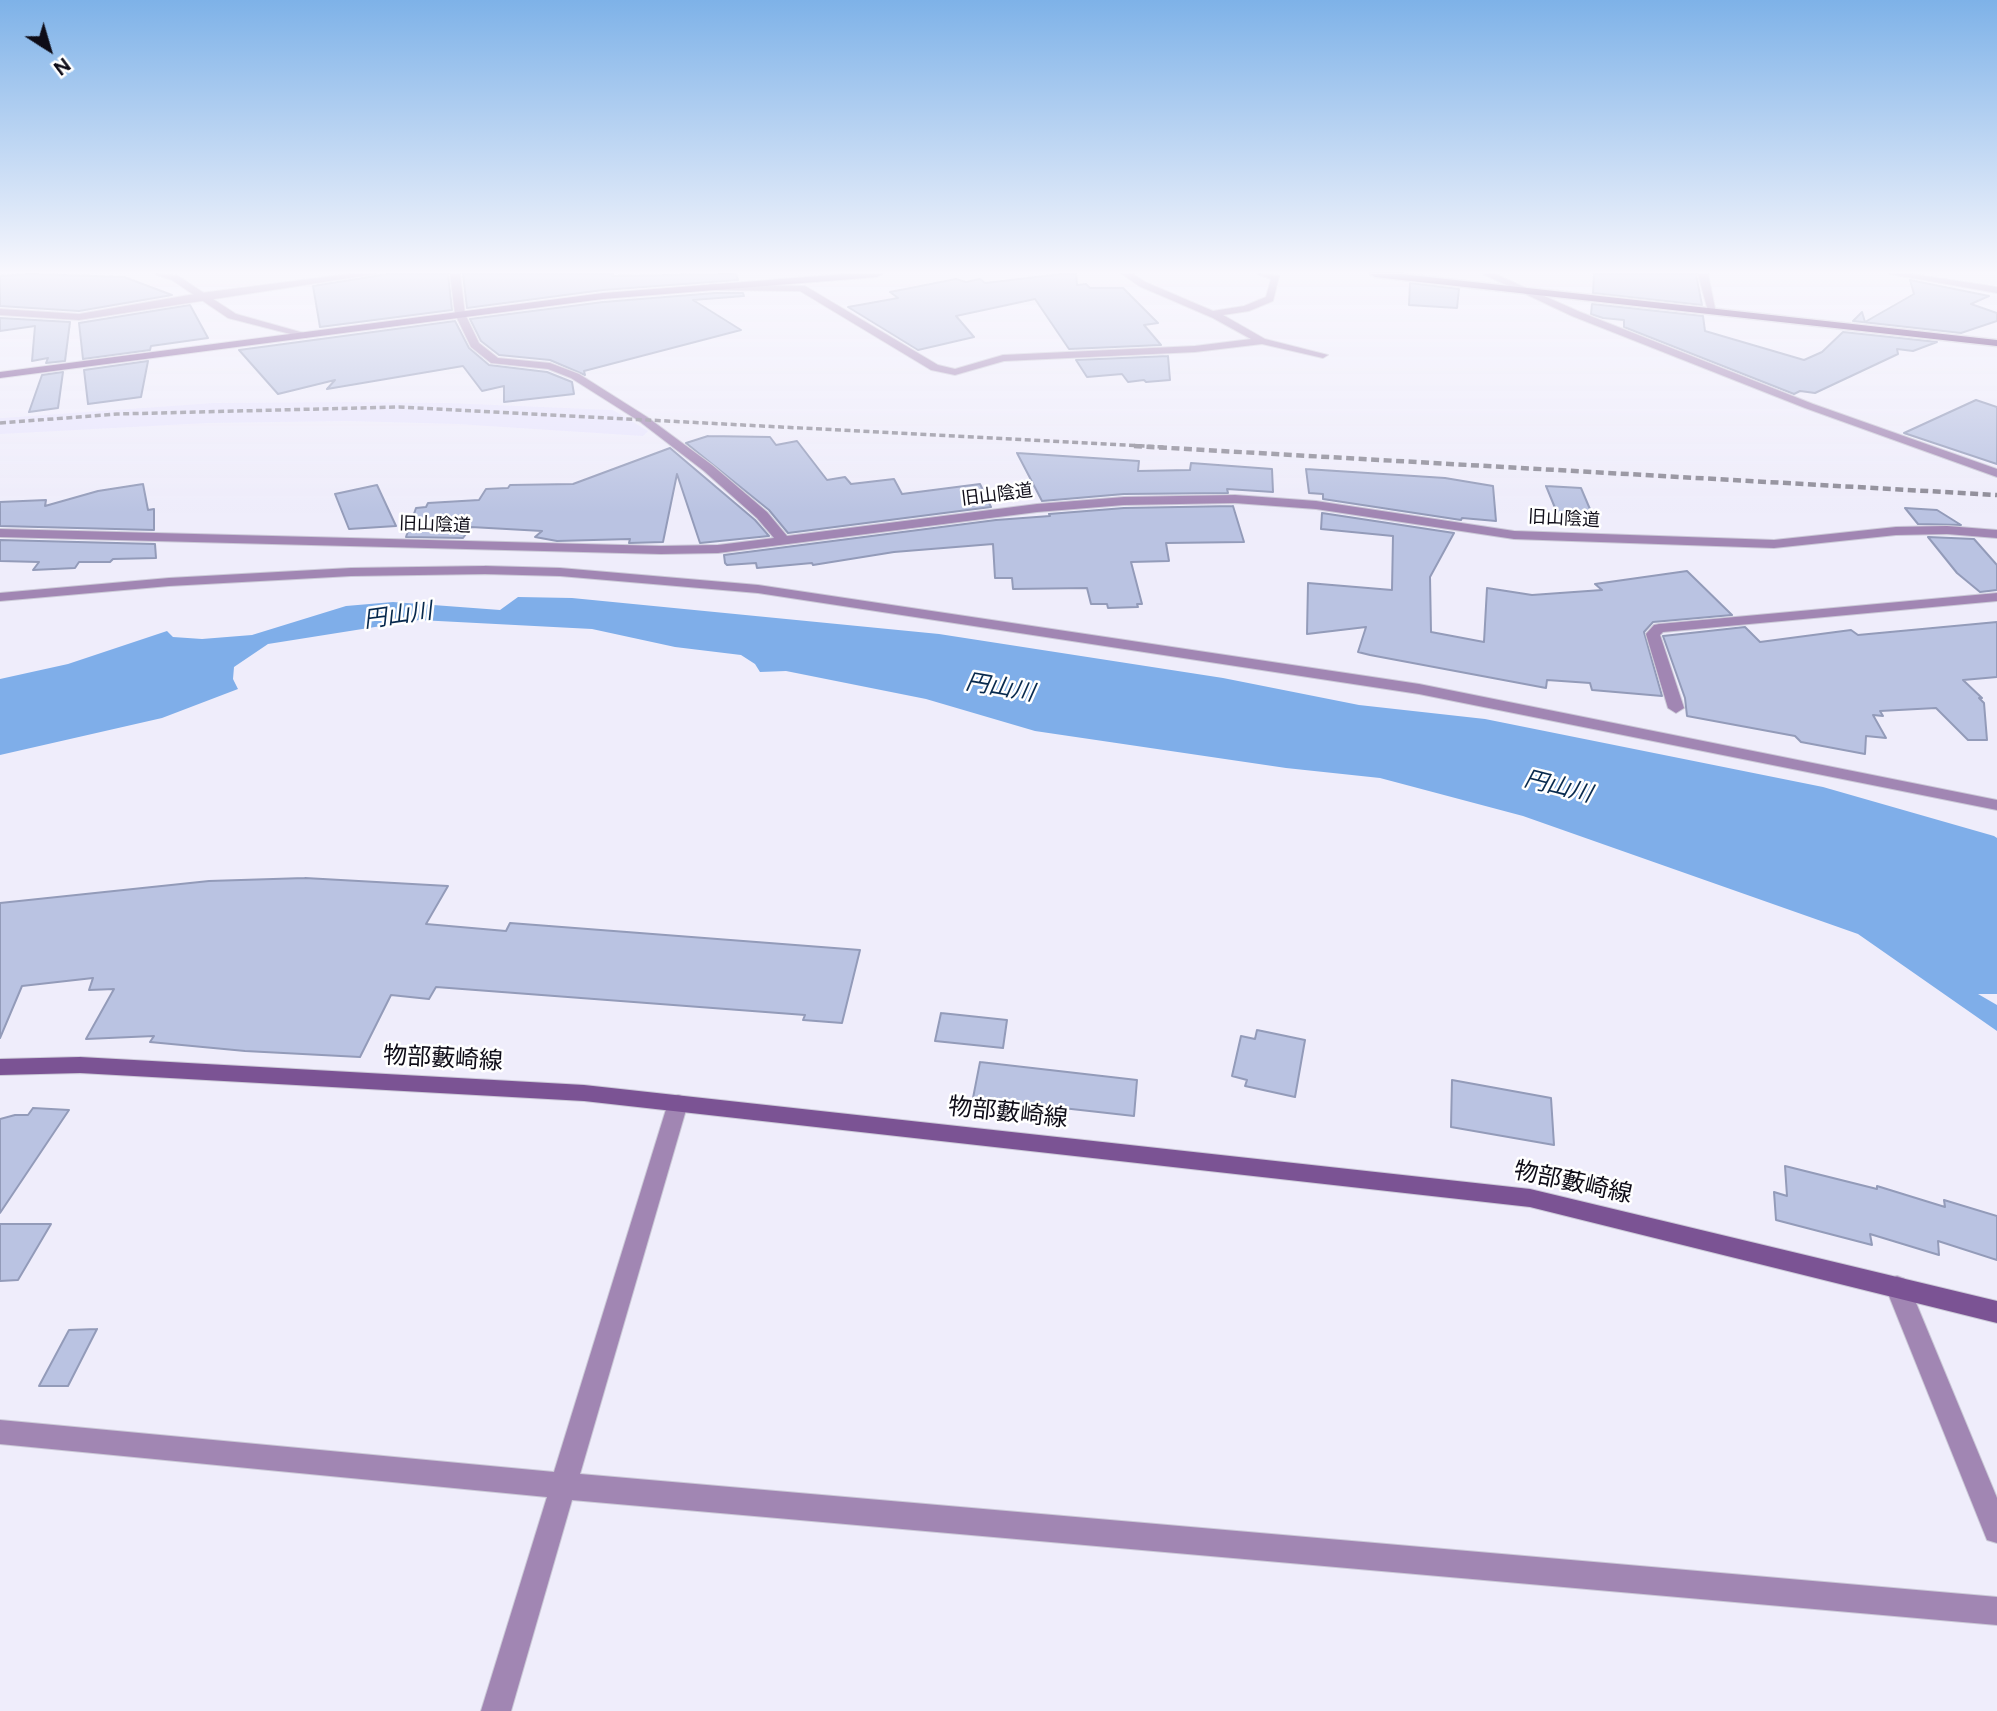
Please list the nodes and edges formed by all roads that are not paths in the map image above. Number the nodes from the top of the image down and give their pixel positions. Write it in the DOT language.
graph roads {
  1 [pos="162,354"];
  2 [pos="486,354"];
  3 [pos="911,354"];
  4 [pos="1092,354"];
  5 [pos="1318,354"];
  6 [pos="1680,354"];
  7 [pos="1323,355"];
  8 [pos="0,375"];
  9 [pos="1997,473"];
  10 [pos="0,533"];
  11 [pos="1997,534"];
  12 [pos="784,541"];
  13 [pos="0,597"];
  14 [pos="1997,597"];
  15 [pos="1676,708"];
  16 [pos="1997,805"];
  17 [pos="0,1068"];
  18 [pos="678,1103"];
  19 [pos="1897,1286"];
  20 [pos="1997,1312"];
  21 [pos="0,1432"];
  22 [pos="563,1486"];
  23 [pos="1997,1530"];
  24 [pos="1997,1611"];
  25 [pos="496,1711"];
  1 -- 8 [label="main road"];
  2 -- 12 [label="street"];
  3 -- 4 [label="street"];
  5 -- 7 [label="street"];
  6 -- 9 [label="street"];
  10 -- 12 [label="street, 旧山陰道"];
  11 -- 12 [label="street, 旧山陰道"];
  13 -- 16 [label="street"];
  14 -- 15 [label="street"];
  17 -- 18 [label="main road, 物部藪崎線"];
  18 -- 19 [label="main road, 物部藪崎線"];
  18 -- 22 [label="street"];
  19 -- 20 [label="main road, 物部藪崎線"];
  19 -- 23 [label="street"];
  21 -- 22 [label="street"];
  22 -- 24 [label="street"];
  22 -- 25 [label="street"];
}
